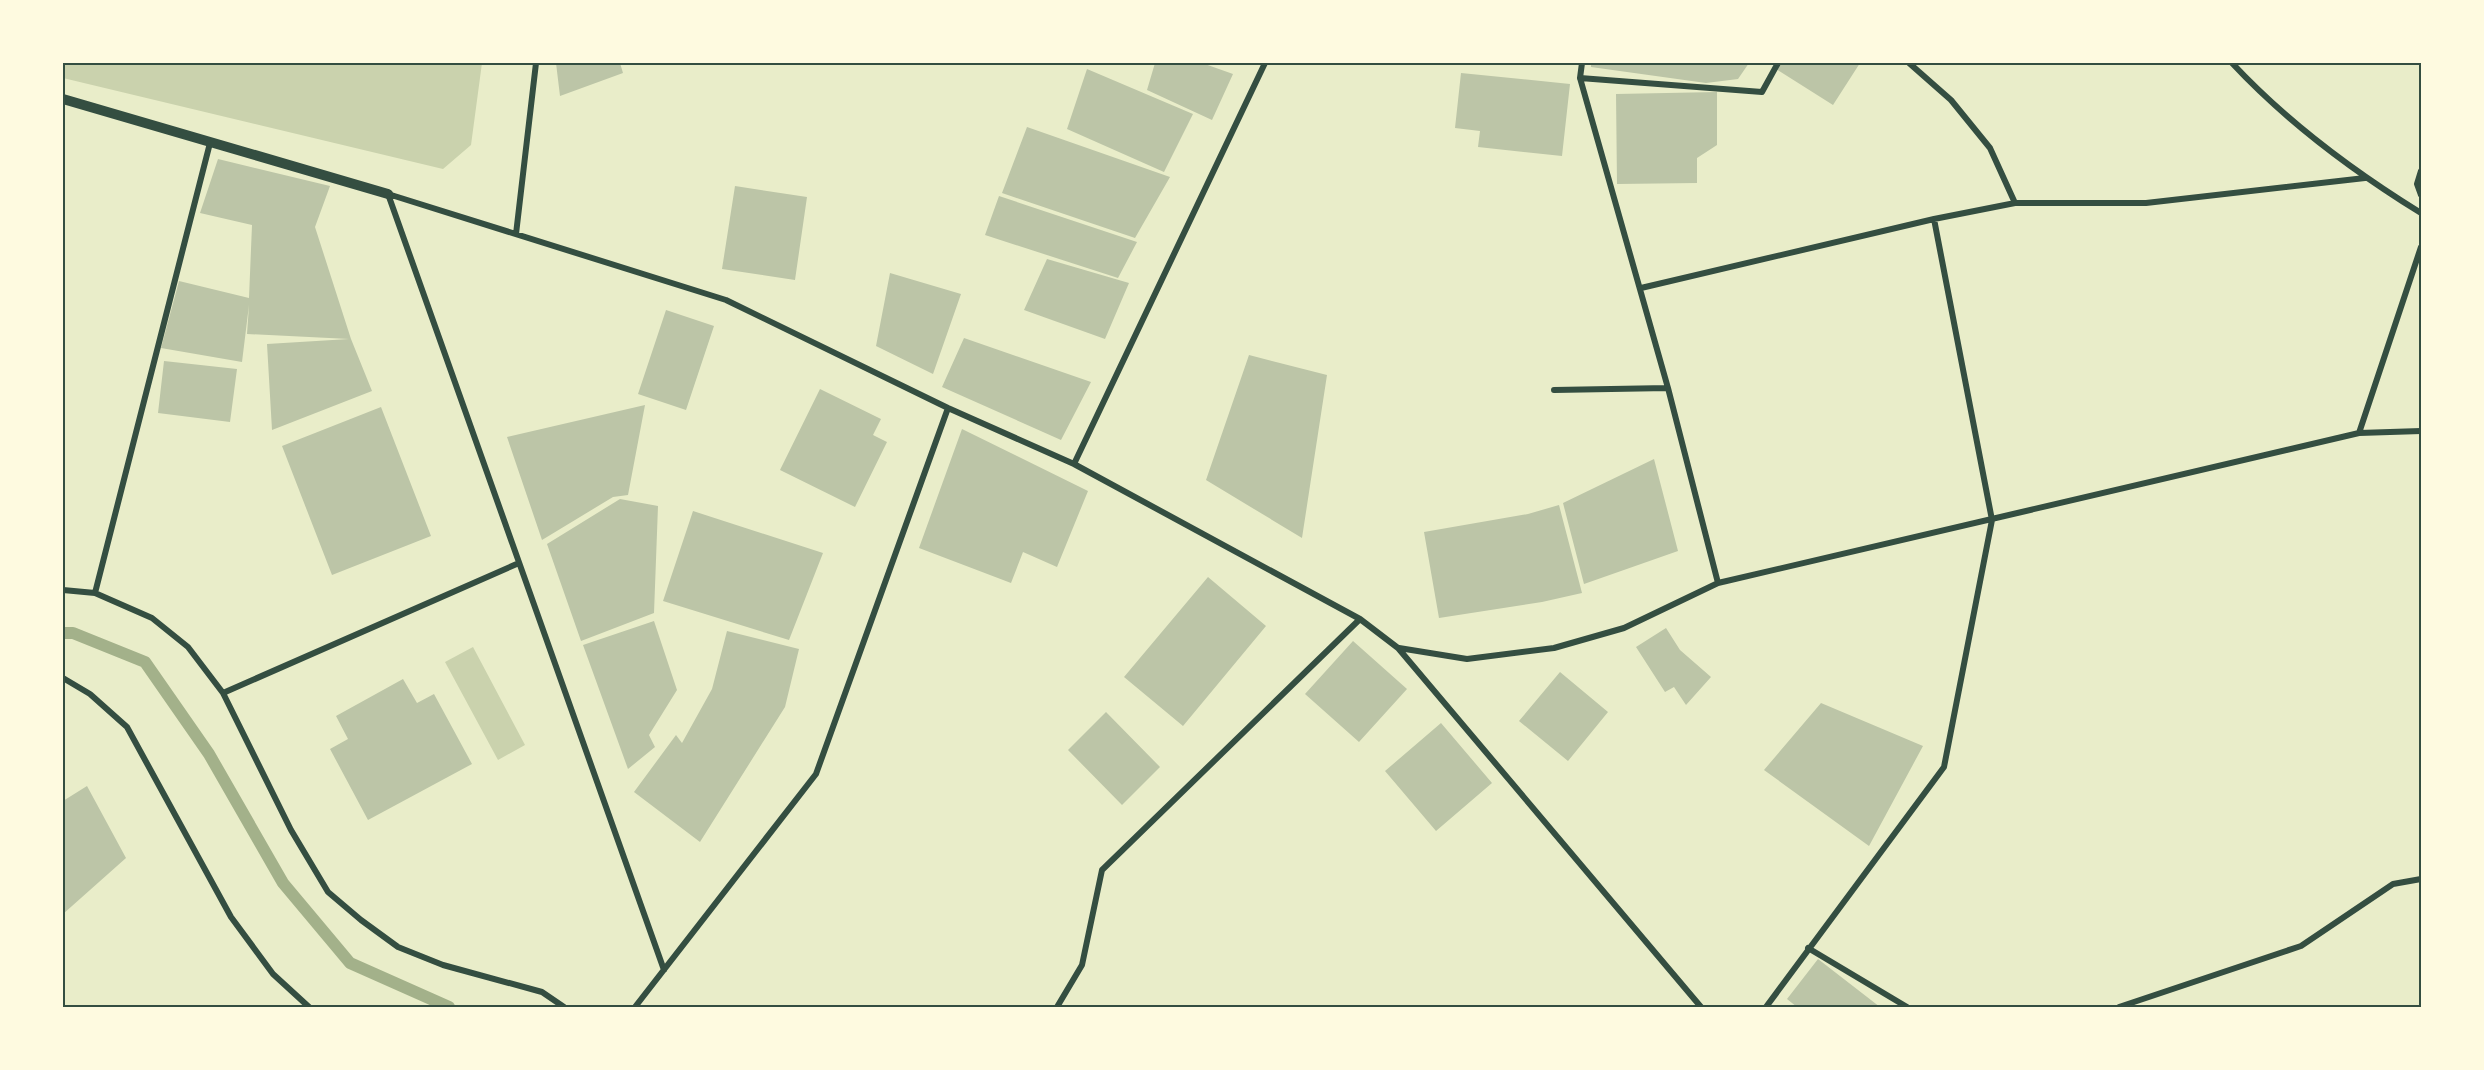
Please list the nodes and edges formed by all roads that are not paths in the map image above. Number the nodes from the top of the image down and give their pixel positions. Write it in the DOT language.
graph roads {
  1 [pos="536,63"];
  2 [pos="1265,63"];
  3 [pos="1582,63"];
  4 [pos="1778,63"];
  5 [pos="1909,63"];
  6 [pos="2232,63"];
  7 [pos="1580,78"];
  8 [pos="63,99"];
  9 [pos="210,142"];
  10 [pos="2421,171"];
  11 [pos="2365,178"];
  12 [pos="388,194"];
  13 [pos="2421,195"];
  14 [pos="2015,203"];
  15 [pos="2421,213"];
  16 [pos="1934,219"];
  17 [pos="516,234"];
  18 [pos="2421,247"];
  19 [pos="1641,288"];
  20 [pos="1668,388"];
  21 [pos="1554,390"];
  22 [pos="948,408"];
  23 [pos="2421,431"];
  24 [pos="2359,433"];
  25 [pos="1074,464"];
  26 [pos="1992,520"];
  27 [pos="519,563"];
  28 [pos="1718,583"];
  29 [pos="63,590"];
  30 [pos="95,593"];
  31 [pos="1360,619"];
  32 [pos="1398,648"];
  33 [pos="63,678"];
  34 [pos="223,693"];
  35 [pos="2421,879"];
  36 [pos="1808,948"];
  37 [pos="664,970"];
  38 [pos="309,1007"];
  39 [pos="564,1007"];
  40 [pos="635,1007"];
  41 [pos="1057,1007"];
  42 [pos="1701,1007"];
  43 [pos="1766,1007"];
  44 [pos="1907,1007"];
  45 [pos="2119,1007"];
  1 -- 17 [label="street"];
  2 -- 25 [label="street"];
  3 -- 7 [label="street"];
  4 -- 7 [label="street"];
  5 -- 14 [label="street"];
  6 -- 11 [label="street"];
  7 -- 19 [label="street"];
  8 -- 9 [label="street"];
  9 -- 12 [label="street"];
  9 -- 30 [label="street"];
  10 -- 13 [label="street"];
  11 -- 14 [label="street"];
  11 -- 15 [label="street"];
  12 -- 17 [label="street"];
  12 -- 27 [label="street"];
  14 -- 16 [label="street"];
  16 -- 19 [label="street"];
  16 -- 26 [label="street"];
  17 -- 22 [label="street"];
  18 -- 24 [label="street"];
  19 -- 20 [label="street"];
  20 -- 21 [label="street"];
  20 -- 28 [label="street"];
  22 -- 25 [label="street"];
  22 -- 37 [label="street"];
  23 -- 24 [label="street"];
  24 -- 26 [label="street"];
  25 -- 31 [label="street"];
  26 -- 28 [label="street"];
  26 -- 36 [label="street"];
  27 -- 34 [label="street"];
  27 -- 37 [label="street"];
  28 -- 32 [label="street"];
  29 -- 30 [label="street"];
  30 -- 34 [label="street"];
  31 -- 32 [label="street"];
  31 -- 41 [label="street"];
  32 -- 42 [label="street"];
  33 -- 38 [label="street"];
  34 -- 39 [label="street"];
  35 -- 45 [label="street"];
  36 -- 43 [label="street"];
  36 -- 44 [label="street"];
  37 -- 40 [label="street"];
}
